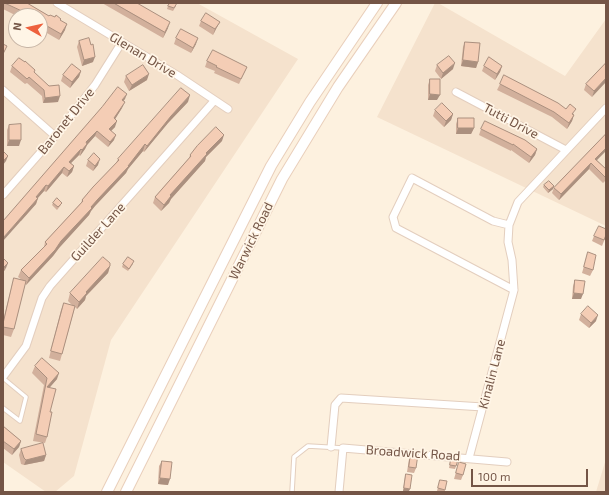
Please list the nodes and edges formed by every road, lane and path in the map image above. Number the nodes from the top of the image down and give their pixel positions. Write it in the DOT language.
graph roads {
  1 [pos="57,3"];
  2 [pos="377,3"];
  3 [pos="396,3"];
  4 [pos="122,42"];
  5 [pos="3,90"];
  6 [pos="456,92"];
  7 [pos="214,101"];
  8 [pos="606,108"];
  9 [pos="228,109"];
  10 [pos="55,136"];
  11 [pos="566,150"];
  12 [pos="3,195"];
  13 [pos="510,225"];
  14 [pos="514,290"];
  15 [pos="3,378"];
  16 [pos="483,407"];
  17 [pos="3,408"];
  18 [pos="331,447"];
  19 [pos="343,448"];
  20 [pos="469,458"];
  21 [pos="507,462"];
  22 [pos="107,492"];
  23 [pos="126,492"];
  24 [pos="292,492"];
  25 [pos="339,492"];
  1 -- 4 [label="street, Glenan Drive"];
  2 -- 22 [label="main road, Warwick Road"];
  3 -- 23 [label="main road, Warwick Road"];
  4 -- 7 [label="street, Glenan Drive"];
  4 -- 10 [label="street, Baronet Drive"];
  5 -- 10 [label="street"];
  6 -- 11 [label="street, Tutti Drive"];
  7 -- 9 [label="street, Glenan Drive"];
  7 -- 15 [label="street, Guilder Lane"];
  8 -- 11 [label="street, Kinalin Lane"];
  10 -- 12 [label="street, Baronet Drive"];
  11 -- 13 [label="street, Kinalin Lane"];
  13 -- 14 [label="street, Kinalin Lane"];
  13 -- 14 [label="street"];
  14 -- 16 [label="street, Kinalin Lane"];
  15 -- 17 [label="lane"];
  16 -- 18 [label="street"];
  16 -- 20 [label="street, Kinalin Lane"];
  18 -- 19 [label="lane"];
  18 -- 24 [label="lane"];
  19 -- 20 [label="street, Broadwick Road"];
  19 -- 25 [label="street"];
  20 -- 21 [label="street, Broadwick Road"];
}
